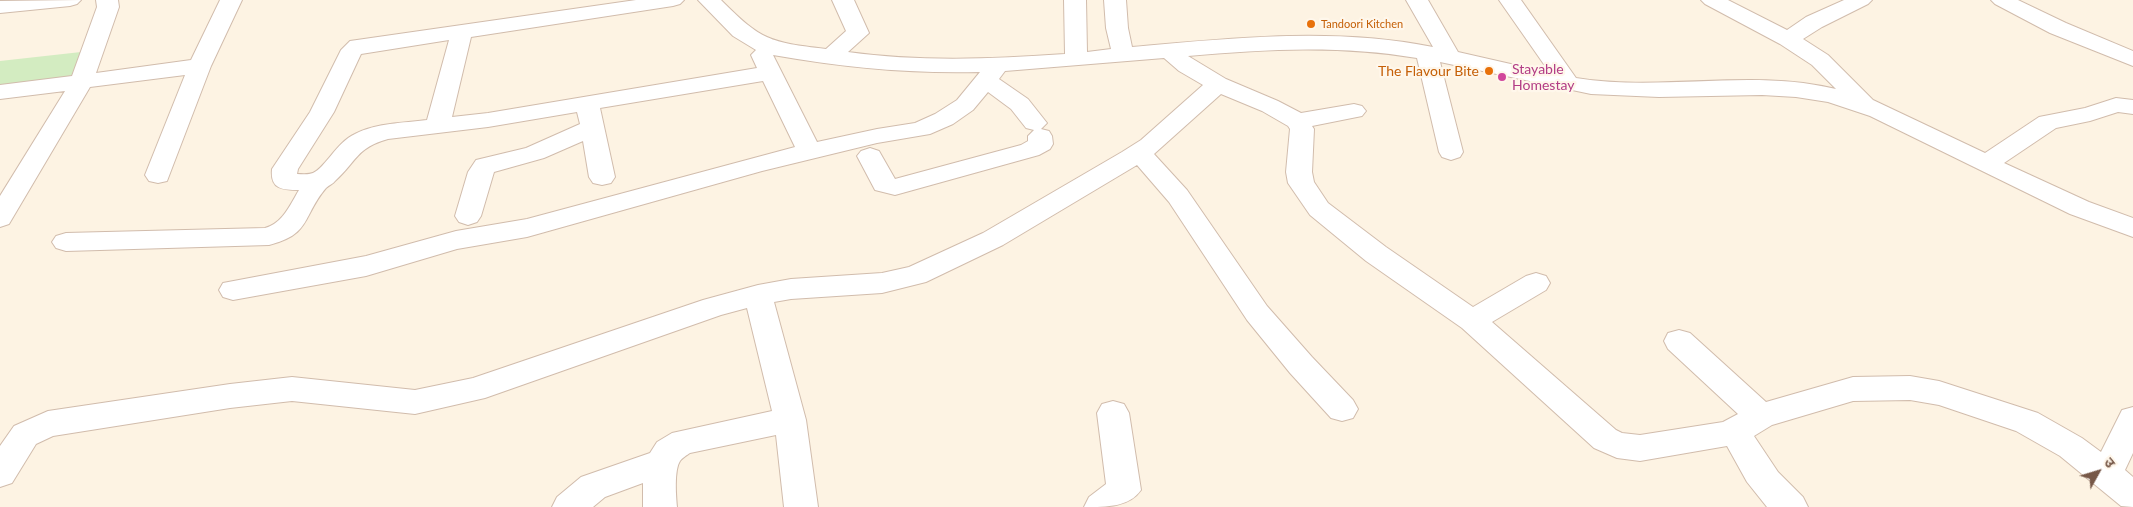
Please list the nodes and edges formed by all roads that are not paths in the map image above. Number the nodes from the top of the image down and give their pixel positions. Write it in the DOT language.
graph roads {
  1 [pos="70,0"];
  2 [pos="107,0"];
  3 [pos="231,0"];
  4 [pos="673,0"];
  5 [pos="709,0"];
  6 [pos="842,0"];
  7 [pos="1075,0"];
  8 [pos="1115,0"];
  9 [pos="1416,0"];
  10 [pos="1510,0"];
  11 [pos="1712,0"];
  12 [pos="1861,0"];
  13 [pos="2002,0"];
  14 [pos="0,7"];
  15 [pos="462,31"];
  16 [pos="1788,38"];
  17 [pos="754,41"];
  18 [pos="1170,52"];
  19 [pos="1426,54"];
  20 [pos="1124,55"];
  21 [pos="830,58"];
  22 [pos="1450,58"];
  23 [pos="1076,59"];
  24 [pos="2133,59"];
  25 [pos="200,66"];
  26 [pos="770,73"];
  27 [pos="991,73"];
  28 [pos="82,81"];
  29 [pos="1568,82"];
  30 [pos="1218,84"];
  31 [pos="0,92"];
  32 [pos="587,103"];
  33 [pos="1865,104"];
  34 [pos="2133,107"];
  35 [pos="1354,111"];
  36 [pos="1298,121"];
  37 [pos="437,127"];
  38 [pos="592,128"];
  39 [pos="810,152"];
  40 [pos="1139,152"];
  41 [pos="1451,152"];
  42 [pos="870,156"];
  43 [pos="1989,164"];
  44 [pos="158,175"];
  45 [pos="602,178"];
  46 [pos="317,182"];
  47 [pos="468,216"];
  48 [pos="0,218"];
  49 [pos="2133,228"];
  50 [pos="66,242"];
  51 [pos="1536,282"];
  52 [pos="233,290"];
  53 [pos="758,294"];
  54 [pos="1472,321"];
  55 [pos="1679,341"];
  56 [pos="1342,409"];
  57 [pos="1113,413"];
  58 [pos="2133,419"];
  59 [pos="790,420"];
  60 [pos="1748,424"];
  61 [pos="662,462"];
  62 [pos="0,472"];
  63 [pos="2106,475"];
  64 [pos="2133,496"];
  65 [pos="568,507"];
  66 [pos="660,507"];
  67 [pos="801,507"];
  68 [pos="1101,507"];
  69 [pos="1791,507"];
  1 -- 14 [label="street"];
  2 -- 28 [label="street"];
  3 -- 25 [label="street"];
  4 -- 15 [label="street"];
  5 -- 17 [label="street"];
  6 -- 21 [label="street"];
  7 -- 23 [label="street"];
  8 -- 20 [label="street"];
  9 -- 22 [label="street"];
  10 -- 29 [label="street"];
  11 -- 16 [label="street"];
  12 -- 16 [label="street"];
  13 -- 24 [label="street"];
  15 -- 37 [label="street"];
  15 -- 46 [label="street"];
  16 -- 33 [label="street"];
  17 -- 21 [label="street"];
  17 -- 26 [label="street"];
  18 -- 19 [label="street"];
  18 -- 20 [label="street"];
  18 -- 30 [label="street"];
  19 -- 22 [label="street"];
  19 -- 41 [label="street"];
  20 -- 23 [label="street"];
  21 -- 27 [label="street"];
  22 -- 29 [label="street"];
  23 -- 27 [label="street"];
  25 -- 28 [label="street"];
  25 -- 44 [label="street"];
  26 -- 32 [label="street"];
  26 -- 39 [label="street"];
  27 -- 39 [label="street"];
  27 -- 42 [label="street"];
  28 -- 31 [label="street"];
  28 -- 48 [label="street"];
  29 -- 33 [label="street"];
  30 -- 36 [label="street"];
  30 -- 40 [label="street"];
  32 -- 37 [label="street"];
  32 -- 38 [label="street"];
  33 -- 43 [label="street"];
  34 -- 43 [label="street"];
  35 -- 36 [label="street"];
  36 -- 54 [label="street"];
  37 -- 46 [label="street"];
  38 -- 45 [label="street"];
  38 -- 47 [label="street"];
  39 -- 52 [label="street"];
  40 -- 53 [label="street"];
  40 -- 56 [label="street"];
  43 -- 49 [label="street"];
  46 -- 50 [label="street"];
  51 -- 54 [label="street"];
  53 -- 59 [label="street"];
  53 -- 62 [label="street"];
  54 -- 60 [label="street"];
  55 -- 60 [label="street"];
  57 -- 68 [label="street"];
  58 -- 63 [label="street"];
  59 -- 61 [label="street"];
  59 -- 67 [label="street"];
  60 -- 63 [label="street"];
  60 -- 69 [label="street"];
  61 -- 65 [label="street"];
  61 -- 66 [label="street"];
  63 -- 64 [label="street"];
}
